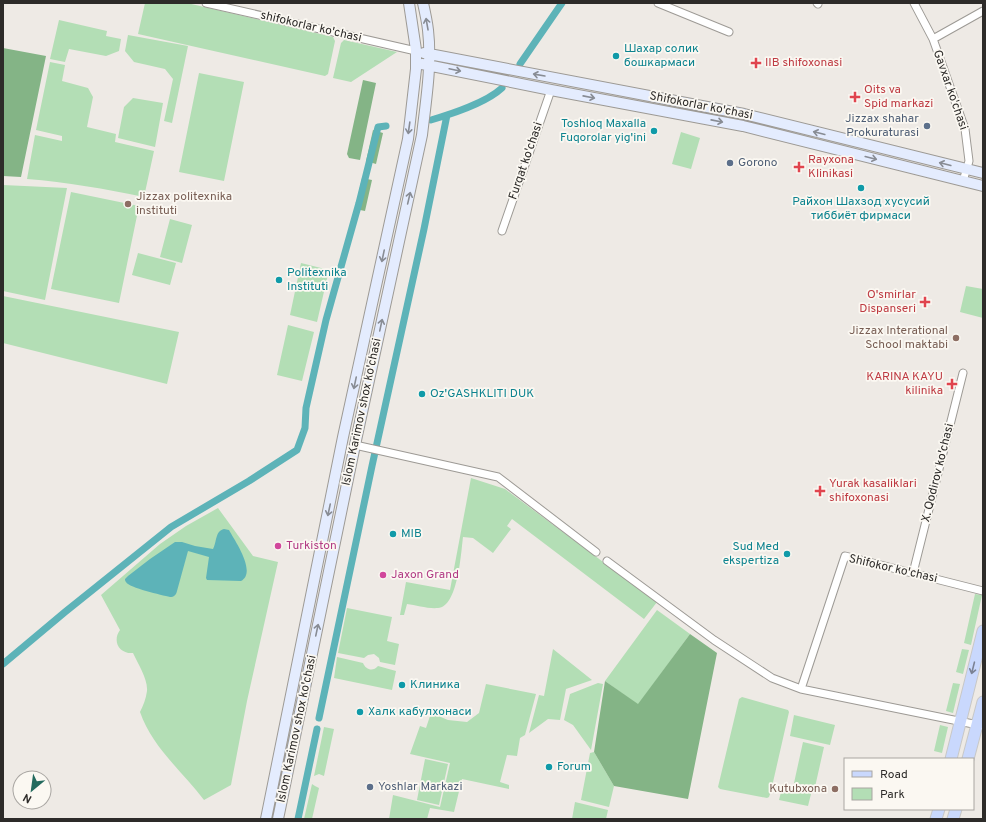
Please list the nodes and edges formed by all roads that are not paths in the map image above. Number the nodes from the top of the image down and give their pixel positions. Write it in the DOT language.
graph roads {
  1 [pos="206,3"];
  2 [pos="409,3"];
  3 [pos="423,3"];
  4 [pos="658,3"];
  5 [pos="914,3"];
  6 [pos="983,11"];
  7 [pos="729,32"];
  8 [pos="933,39"];
  9 [pos="416,51"];
  10 [pos="429,60"];
  11 [pos="416,62"];
  12 [pos="551,90"];
  13 [pos="966,169"];
  14 [pos="983,174"];
  15 [pos="963,182"];
  16 [pos="983,186"];
  17 [pos="502,231"];
  18 [pos="963,373"];
  19 [pos="355,445"];
  20 [pos="596,552"];
  21 [pos="607,561"];
  22 [pos="913,573"];
  23 [pos="983,591"];
  24 [pos="982,640"];
  25 [pos="801,689"];
  26 [pos="983,702"];
  27 [pos="960,721"];
  28 [pos="980,726"];
  29 [pos="951,758"];
  30 [pos="968,758"];
  31 [pos="266,819"];
  32 [pos="278,819"];
  1 -- 9 [label="street, shifokorlar ko'chasi"];
  2 -- 9 [label="main road, Islom Karimov shox ko'chasi"];
  10 -- 3 [label="main road, Islom Karimov shox ko'chasi, one-way"];
  4 -- 7 [label="street"];
  5 -- 8 [label="street, Gavxar ko'chasi"];
  6 -- 8 [label="street"];
  8 -- 13 [label="street, Gavxar ko'chasi"];
  9 -- 10 [label="main road, Shifokorlar ko'chasi"];
  9 -- 11 [label="main road, Islom Karimov shox ko'chasi"];
  10 -- 11 [label="main road, Shifokorlar ko'chasi"];
  10 -- 12 [label="main road, Shifokorlar ko'chasi, one-way"];
  13 -- 10 [label="main road, Shifokorlar ko'chasi, one-way"];
  19 -- 10 [label="main road, Islom Karimov shox ko'chasi, one-way"];
  11 -- 31 [label="main road, Islom Karimov shox ko'chasi, one-way"];
  12 -- 15 [label="main road, Shifokorlar ko'chasi, one-way"];
  12 -- 17 [label="street, Furqat ko'chasi"];
  13 -- 14 [label="main road, Shifokorlar ko'chasi"];
  13 -- 15 [label="street, Gavxar ko'chasi"];
  15 -- 16 [label="main road, Shifokorlar ko'chasi"];
  18 -- 22 [label="street, X. Qodirov ko'chasi"];
  19 -- 20 [label="street"];
  32 -- 19 [label="main road, Islom Karimov shox ko'chasi, one-way"];
  21 -- 25 [label="street"];
  22 -- 23 [label="street, Shifokor ko'chasi"];
  22 -- 25 [label="street, Shifokor ko'chasi"];
  24 -- 27 [label="main road, one-way"];
  25 -- 27 [label="street"];
  26 -- 28 [label="main road"];
  27 -- 28 [label="street"];
  27 -- 29 [label="main road"];
  28 -- 30 [label="main road"];
}
